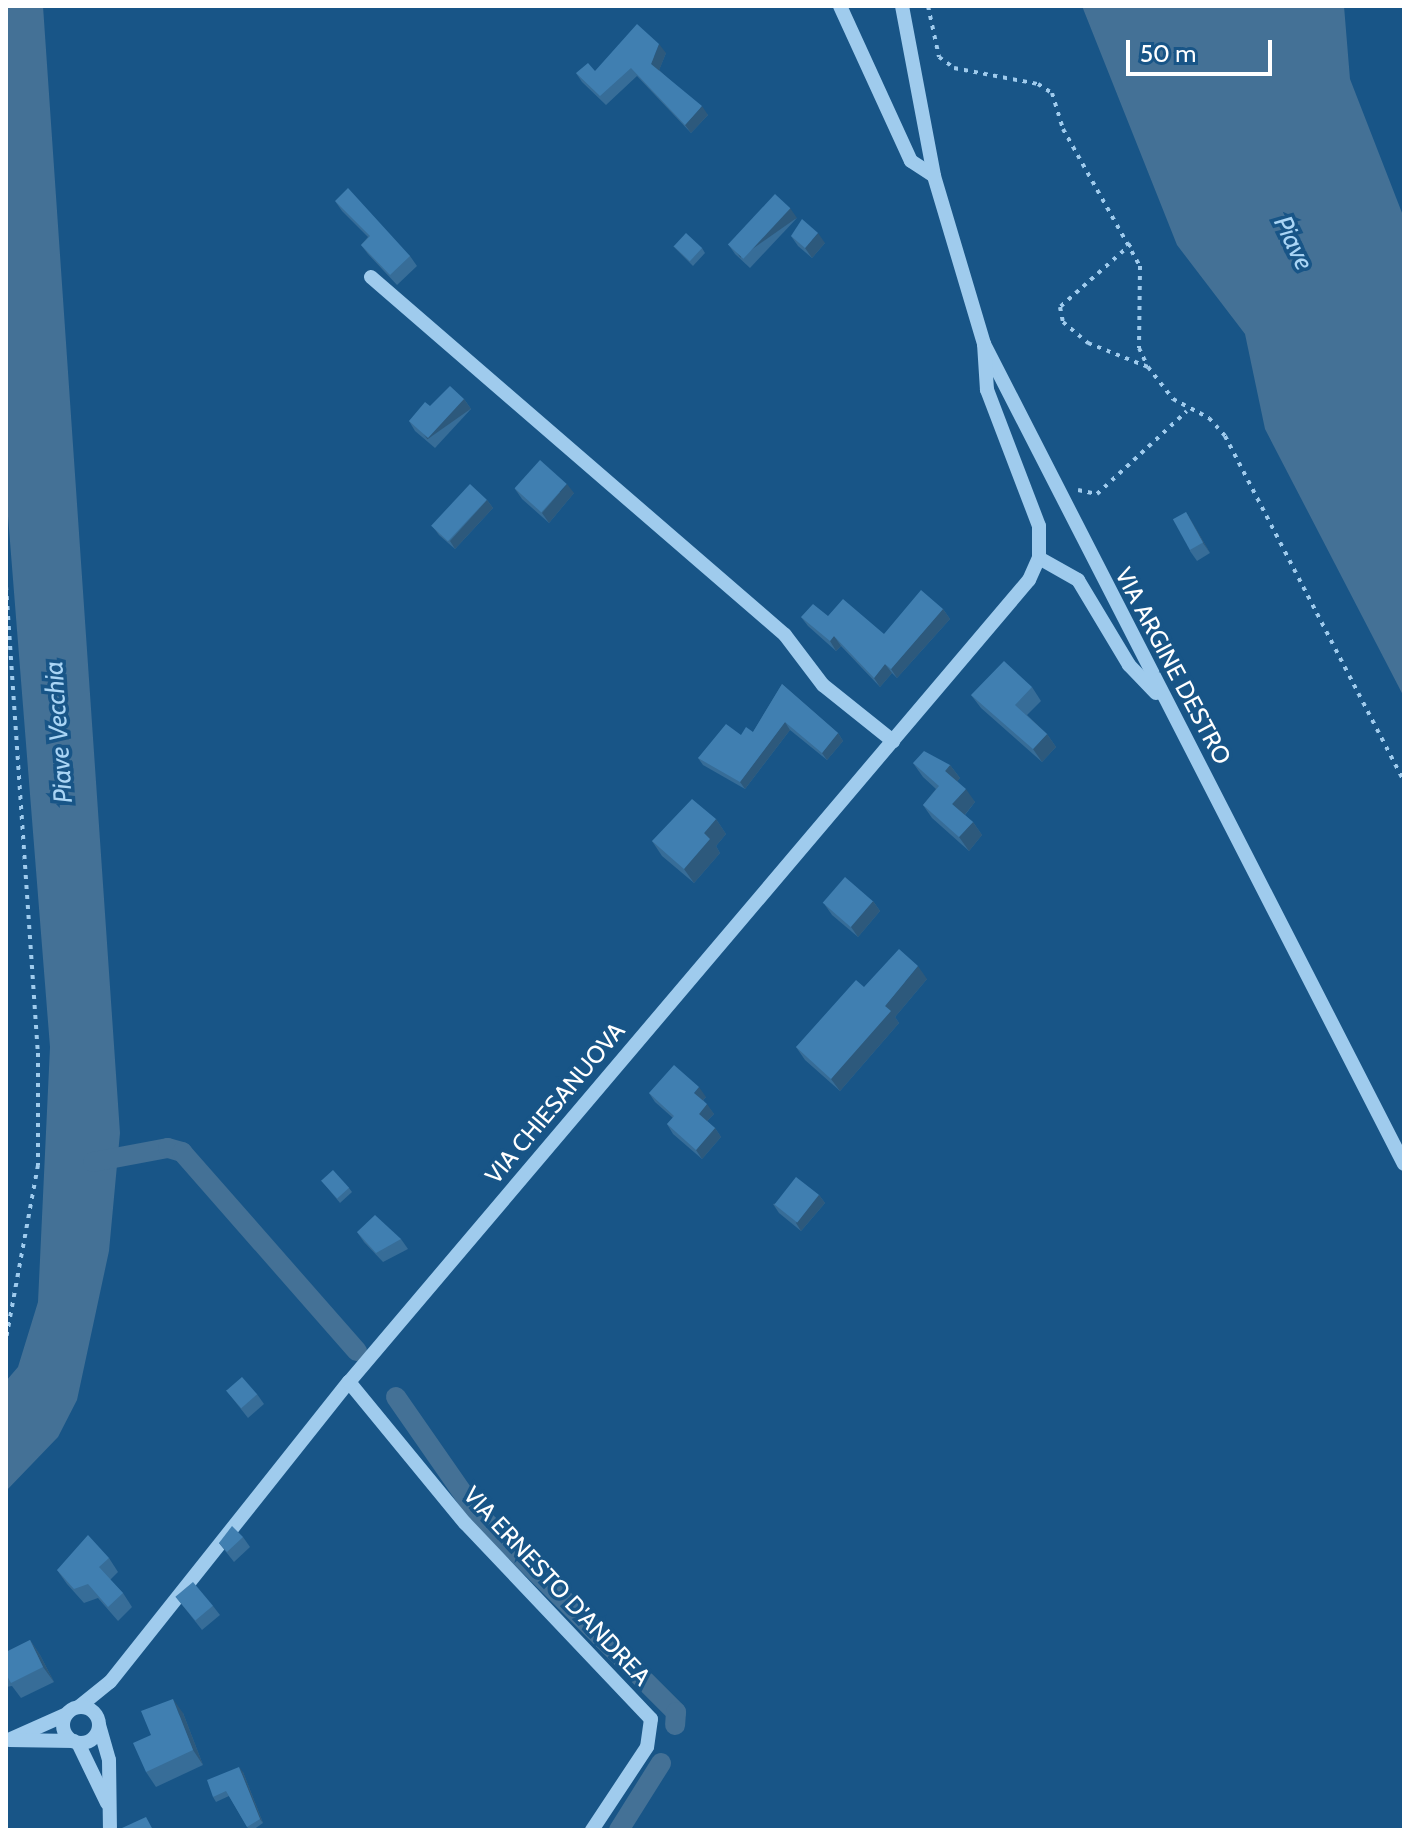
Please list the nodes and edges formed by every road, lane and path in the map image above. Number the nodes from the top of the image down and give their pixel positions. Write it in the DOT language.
graph roads {
  1 [pos="840,6"];
  2 [pos="902,6"];
  3 [pos="928,6"];
  4 [pos="934,176"];
  5 [pos="1131,244"];
  6 [pos="371,277"];
  7 [pos="984,344"];
  8 [pos="1148,367"];
  9 [pos="1187,411"];
  10 [pos="1070,480"];
  11 [pos="1039,558"];
  12 [pos="6,586"];
  13 [pos="1167,704"];
  14 [pos="893,741"];
  15 [pos="1404,781"];
  16 [pos="1404,1164"];
  17 [pos="6,1339"];
  18 [pos="349,1382"];
  19 [pos="110,1682"];
  20 [pos="80,1706"];
  21 [pos="65,1715"];
  22 [pos="99,1722"];
  23 [pos="8,1740"];
  24 [pos="76,1742"];
  25 [pos="111,1811"];
  26 [pos="110,1830"];
  27 [pos="592,1830"];
  1 -- 4 [label="street"];
  2 -- 4 [label="street, VIA ARGINE DESTRO"];
  3 -- 5 [label="path"];
  4 -- 7 [label="street, VIA ARGINE DESTRO"];
  5 -- 8 [label="path"];
  5 -- 8 [label="path"];
  6 -- 14 [label="street"];
  7 -- 11 [label="street"];
  7 -- 13 [label="street, VIA ARGINE DESTRO"];
  8 -- 9 [label="path"];
  9 -- 10 [label="path"];
  9 -- 15 [label="path"];
  11 -- 13 [label="street"];
  11 -- 14 [label="street, VIA CHIESANUOVA"];
  12 -- 17 [label="path"];
  13 -- 16 [label="street, VIA ARGINE DESTRO"];
  14 -- 18 [label="street, VIA CHIESANUOVA"];
  18 -- 19 [label="street, VIA CHIESANUOVA"];
  18 -- 27 [label="street, VIA ERNESTO D'ANDREA"];
  19 -- 20 [label="street, VIA CHIESANUOVA"];
  19 -- 22 [label="street, VIA CHIESANUOVA"];
  20 -- 21 [label="street, VIA CHIESANUOVA"];
  20 -- 22 [label="street"];
  21 -- 23 [label="street, VIA CHIESANUOVA"];
  21 -- 24 [label="street"];
  22 -- 24 [label="street"];
  22 -- 25 [label="street"];
  23 -- 24 [label="street, VIA CHIESANUOVA"];
  24 -- 25 [label="street"];
  25 -- 26 [label="street"];
}
